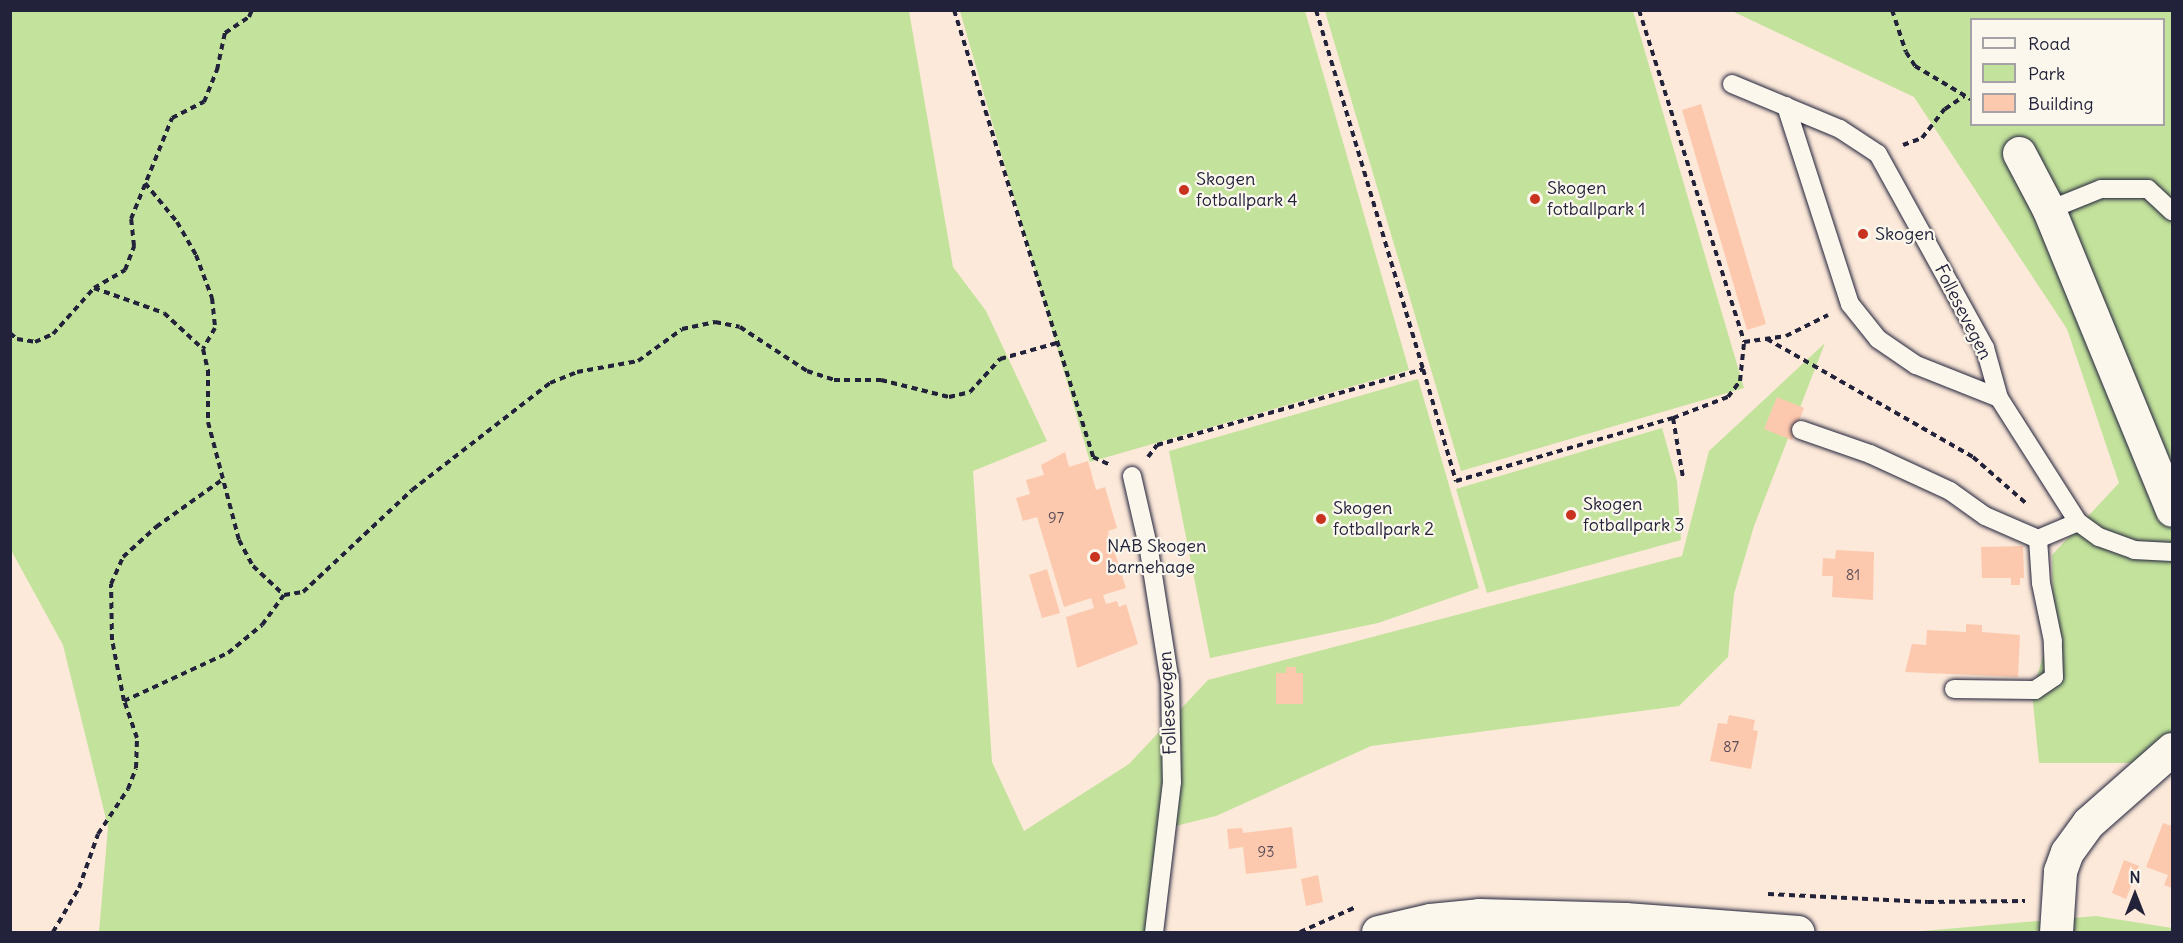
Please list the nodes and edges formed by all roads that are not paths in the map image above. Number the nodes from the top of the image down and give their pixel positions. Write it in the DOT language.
graph roads {
  1 [pos="1732,84"];
  2 [pos="1786,106"];
  3 [pos="2019,153"];
  4 [pos="2049,210"];
  5 [pos="2172,211"];
  6 [pos="1999,398"];
  7 [pos="1801,430"];
  8 [pos="1132,476"];
  9 [pos="2172,510"];
  10 [pos="2079,522"];
  11 [pos="2038,539"];
  12 [pos="2172,552"];
  13 [pos="1954,689"];
  14 [pos="2172,749"];
  15 [pos="1154,933"];
  16 [pos="1378,933"];
  17 [pos="1798,933"];
  18 [pos="2056,933"];
  1 -- 2 [label="lane, Follesevegen"];
  2 -- 6 [label="lane, Follesevegen"];
  2 -- 6 [label="lane"];
  3 -- 4 [label="street"];
  4 -- 5 [label="lane"];
  4 -- 9 [label="street"];
  6 -- 10 [label="lane, Follesevegen"];
  7 -- 11 [label="lane"];
  8 -- 15 [label="lane, Follesevegen"];
  10 -- 11 [label="lane"];
  10 -- 12 [label="lane, Follesevegen"];
  11 -- 13 [label="lane"];
  14 -- 18 [label="street"];
  16 -- 17 [label="street"];
}
